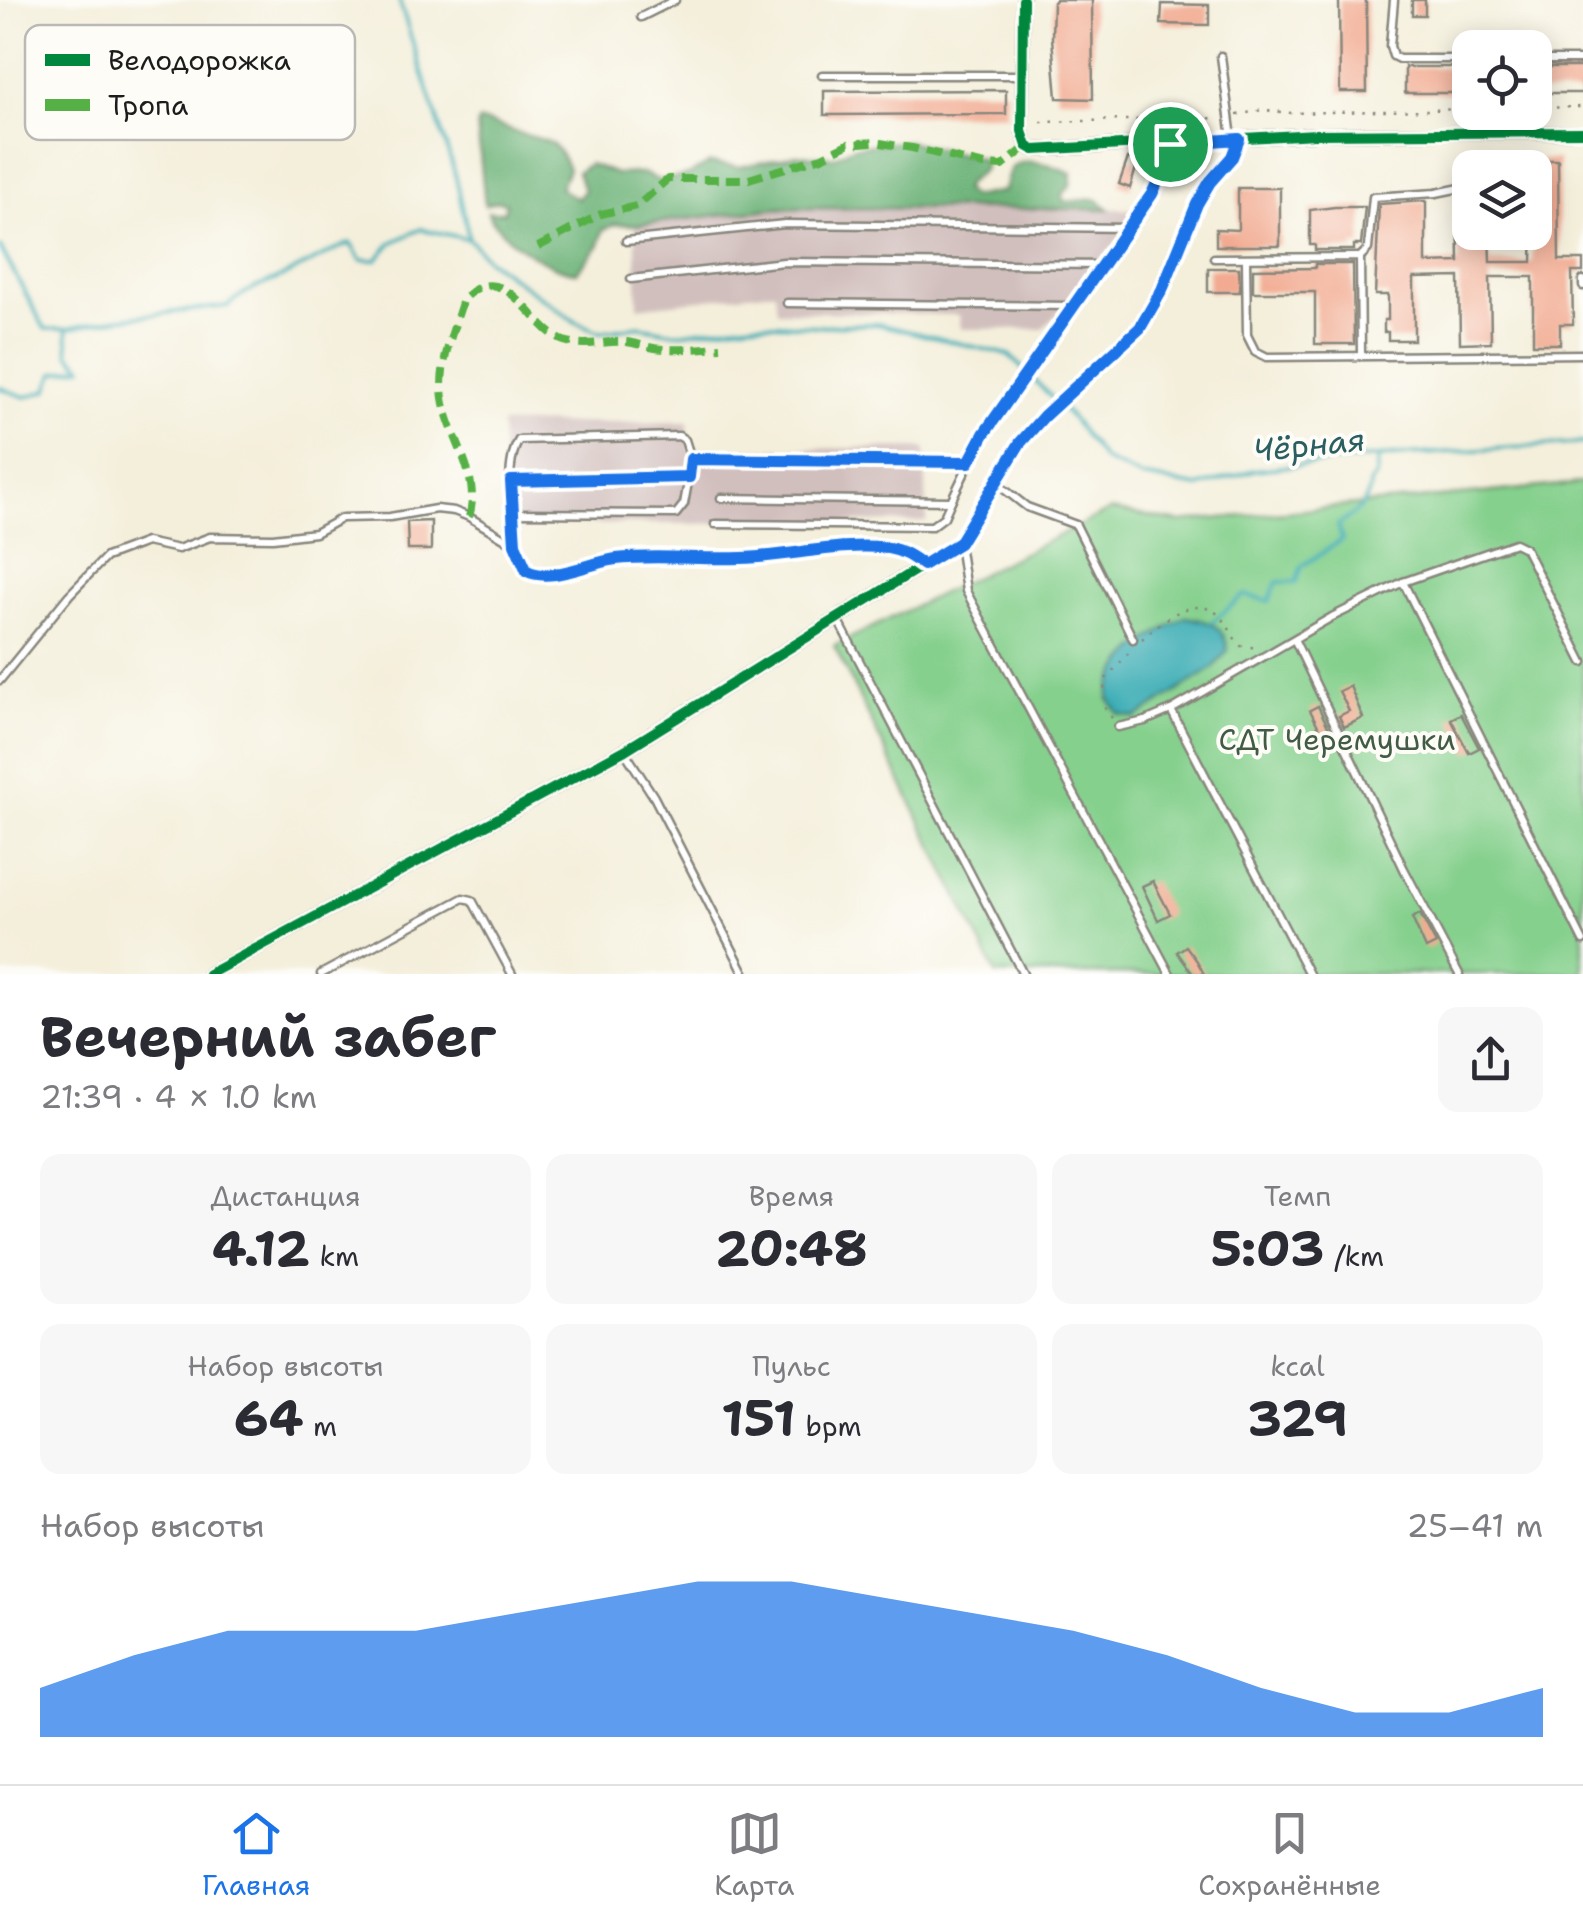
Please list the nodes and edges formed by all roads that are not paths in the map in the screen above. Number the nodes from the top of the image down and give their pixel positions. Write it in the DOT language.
graph roads {
  1 [pos="675,0"];
  2 [pos="1023,0"];
  3 [pos="1394,0"];
  4 [pos="641,17"];
  5 [pos="1221,56"];
  6 [pos="1452,60"];
  7 [pos="1552,60"];
  8 [pos="1583,60"];
  9 [pos="822,75"];
  10 [pos="1022,75"];
  11 [pos="1583,132"];
  12 [pos="1236,139"];
  13 [pos="1170,144"];
  14 [pos="1452,190"];
  15 [pos="1129,228"];
  16 [pos="626,241"];
  17 [pos="1360,256"];
  18 [pos="1214,258"];
  19 [pos="1246,259"];
  20 [pos="1102,265"];
  21 [pos="631,279"];
  22 [pos="787,303"];
  23 [pos="1073,306"];
  24 [pos="1583,354"];
  25 [pos="1361,356"];
  26 [pos="691,459"];
  27 [pos="969,462"];
  28 [pos="689,477"];
  29 [pos="511,481"];
  30 [pos="996,483"];
  31 [pos="721,498"];
  32 [pos="950,501"];
  33 [pos="513,513"];
  34 [pos="715,524"];
  35 [pos="959,543"];
  36 [pos="515,544"];
  37 [pos="923,565"];
  38 [pos="1403,582"];
  39 [pos="837,619"];
  40 [pos="1133,639"];
  41 [pos="1295,640"];
  42 [pos="1583,662"];
  43 [pos="0,680"];
  44 [pos="1171,710"];
  45 [pos="1118,727"];
  46 [pos="625,750"];
  47 [pos="1583,941"];
  48 [pos="209,974"];
  49 [pos="321,974"];
  50 [pos="512,974"];
  51 [pos="745,974"];
  52 [pos="1024,974"];
  53 [pos="1170,974"];
  54 [pos="1309,974"];
  55 [pos="1460,974"];
  1 -- 4 [label="lane"];
  2 -- 10 [label="street"];
  3 -- 6 [label="lane"];
  5 -- 12 [label="lane"];
  7 -- 8 [label="lane"];
  9 -- 10 [label="lane"];
  10 -- 13 [label="street"];
  11 -- 12 [label="street"];
  12 -- 13 [label="street"];
  12 -- 30 [label="street"];
  13 -- 15 [label="lane"];
  14 -- 17 [label="lane"];
  15 -- 16 [label="lane"];
  15 -- 20 [label="lane"];
  17 -- 19 [label="lane"];
  17 -- 25 [label="lane"];
  18 -- 19 [label="lane"];
  19 -- 25 [label="lane"];
  20 -- 21 [label="lane"];
  20 -- 23 [label="lane"];
  22 -- 23 [label="lane"];
  23 -- 27 [label="lane"];
  24 -- 25 [label="lane"];
  26 -- 27 [label="lane"];
  26 -- 28 [label="lane"];
  26 -- 29 [label="lane"];
  27 -- 32 [label="lane"];
  28 -- 29 [label="lane"];
  28 -- 33 [label="lane"];
  29 -- 33 [label="lane"];
  30 -- 35 [label="street"];
  30 -- 40 [label="lane"];
  31 -- 32 [label="lane"];
  32 -- 34 [label="lane"];
  33 -- 36 [label="lane"];
  35 -- 37 [label="street"];
  35 -- 53 [label="lane"];
  36 -- 37 [label="lane"];
  36 -- 43 [label="lane"];
  37 -- 39 [label="street"];
  38 -- 41 [label="lane"];
  38 -- 42 [label="lane"];
  38 -- 47 [label="lane"];
  39 -- 46 [label="street"];
  39 -- 52 [label="lane"];
  41 -- 44 [label="lane"];
  41 -- 55 [label="lane"];
  44 -- 45 [label="lane"];
  44 -- 54 [label="lane"];
  46 -- 48 [label="street"];
  46 -- 51 [label="lane"];
  49 -- 50 [label="lane"];
}
